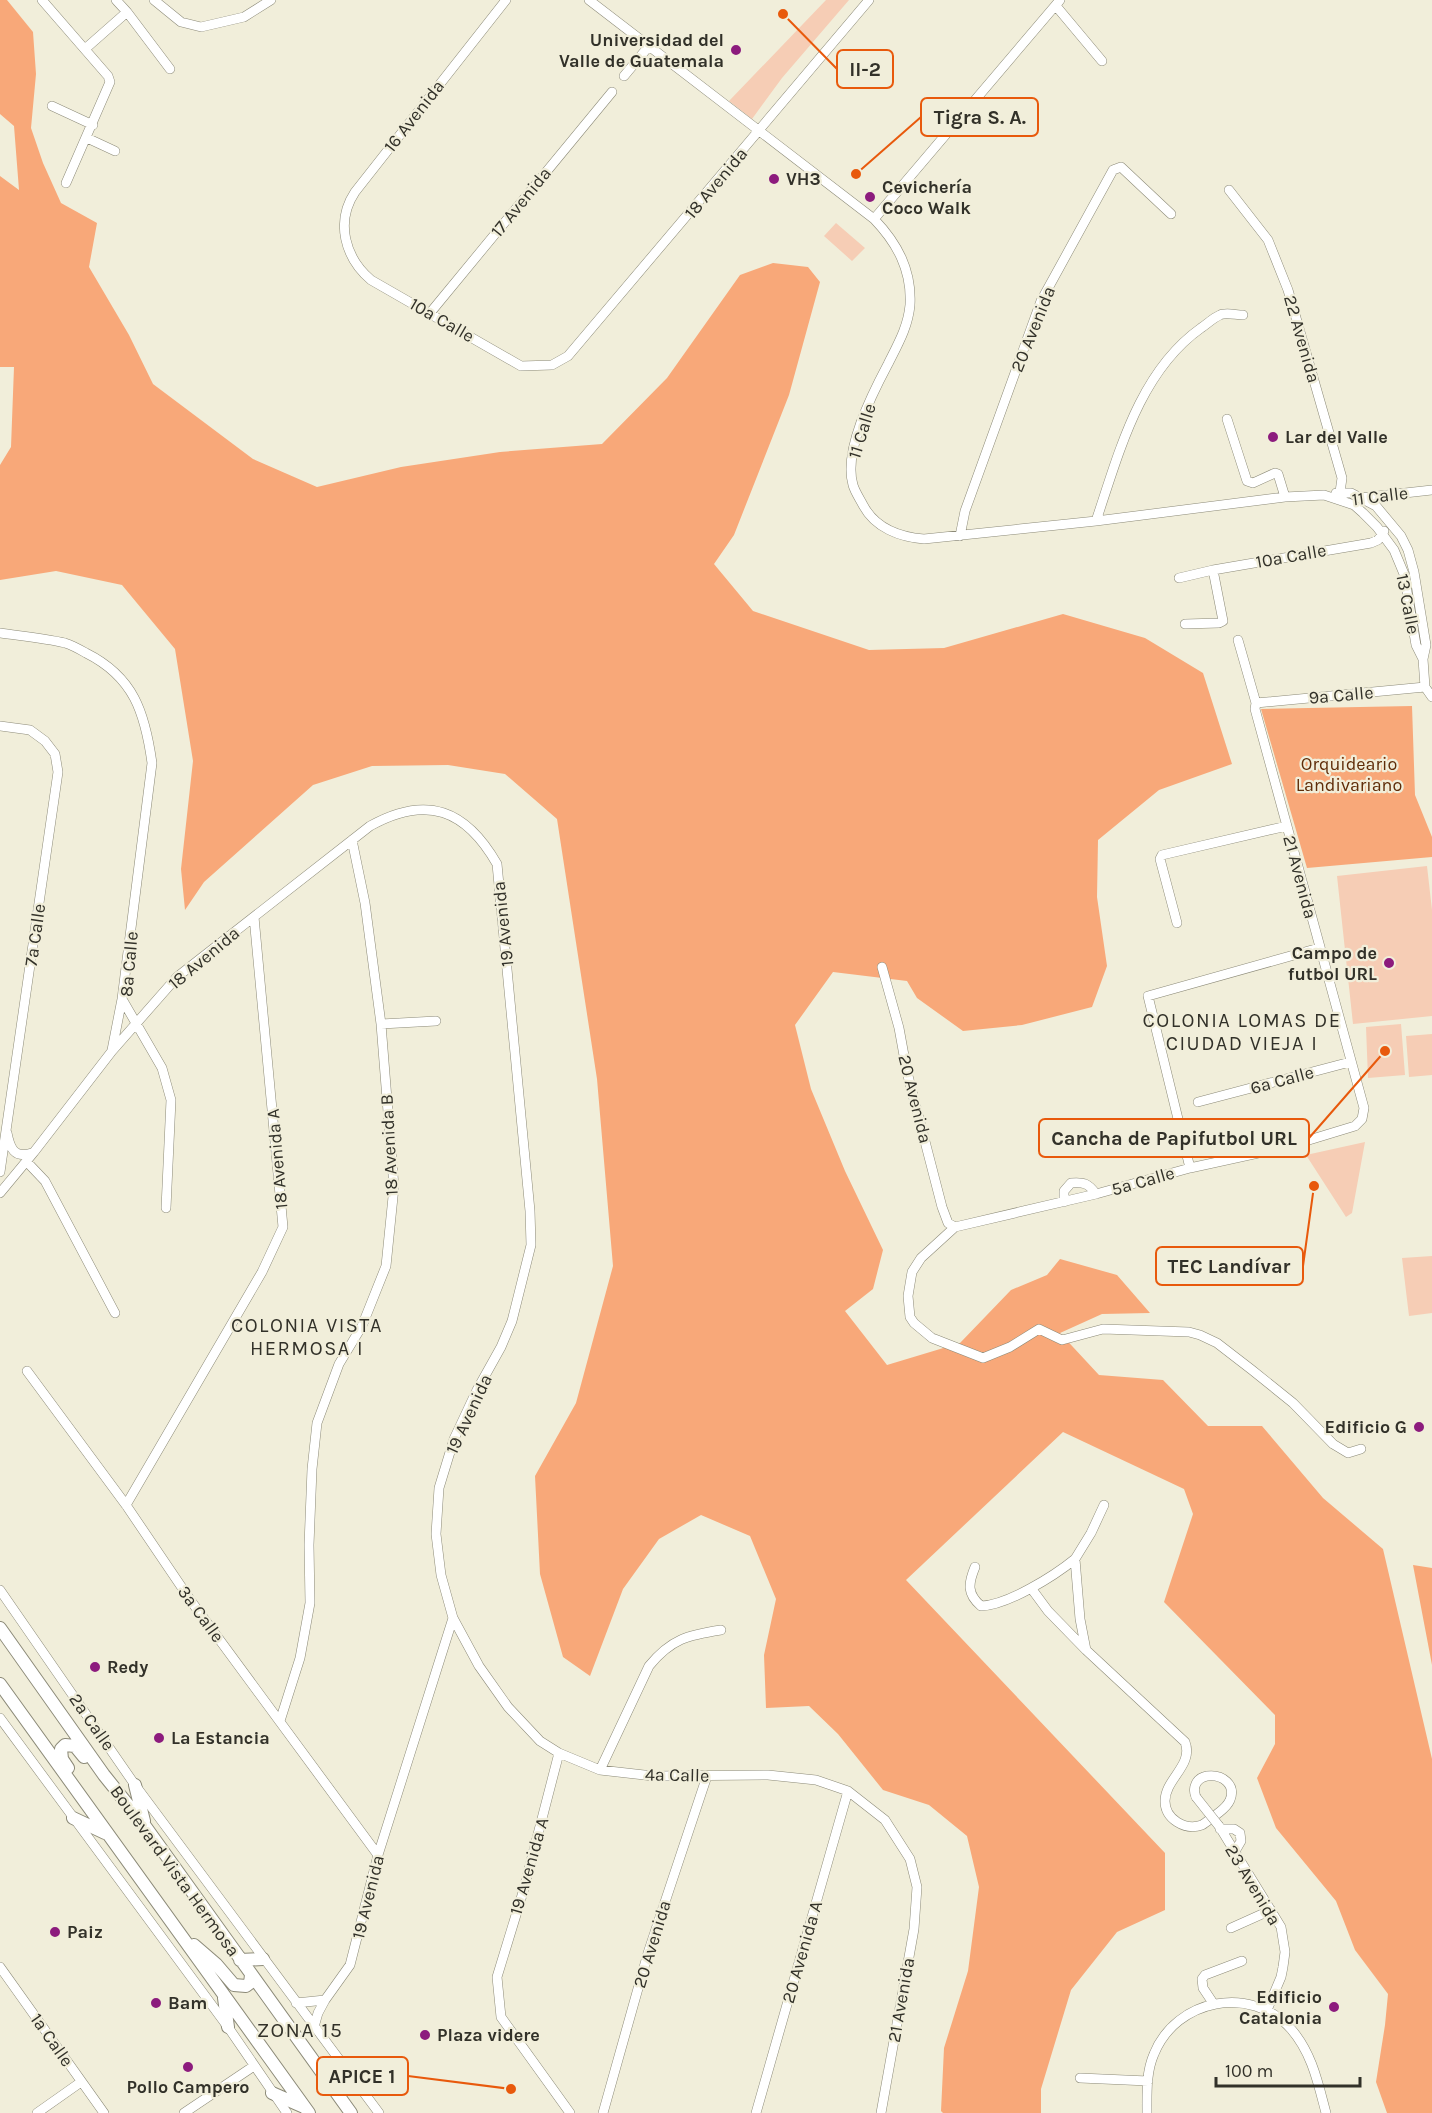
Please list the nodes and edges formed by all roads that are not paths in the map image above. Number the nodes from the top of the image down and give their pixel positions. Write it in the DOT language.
graph roads {
  1 [pos="42,0"];
  2 [pos="116,0"];
  3 [pos="154,0"];
  4 [pos="272,0"];
  5 [pos="506,0"];
  6 [pos="589,0"];
  7 [pos="869,0"];
  8 [pos="1058,3"];
  9 [pos="127,12"];
  10 [pos="649,46"];
  11 [pos="85,49"];
  12 [pos="1102,61"];
  13 [pos="170,69"];
  14 [pos="624,76"];
  15 [pos="612,92"];
  16 [pos="52,106"];
  17 [pos="93,125"];
  18 [pos="759,131"];
  19 [pos="87,138"];
  20 [pos="115,152"];
  21 [pos="66,183"];
  22 [pos="1229,190"];
  23 [pos="1172,214"];
  24 [pos="874,219"];
  25 [pos="345,241"];
  26 [pos="430,313"];
  27 [pos="1242,315"];
  28 [pos="558,362"];
  29 [pos="1227,419"];
  30 [pos="1432,490"];
  31 [pos="1324,495"];
  32 [pos="1286,497"];
  33 [pos="1342,497"];
  34 [pos="1360,498"];
  35 [pos="1386,516"];
  36 [pos="1096,521"];
  37 [pos="1383,534"];
  38 [pos="960,536"];
  39 [pos="1214,570"];
  40 [pos="1179,578"];
  41 [pos="1185,624"];
  42 [pos="0,633"];
  43 [pos="1238,640"];
  44 [pos="1425,645"];
  45 [pos="1425,687"];
  46 [pos="1432,697"];
  47 [pos="1256,703"];
  48 [pos="0,726"];
  49 [pos="464,823"];
  50 [pos="1287,826"];
  51 [pos="352,840"];
  52 [pos="254,917"];
  53 [pos="1177,923"];
  54 [pos="1319,948"];
  55 [pos="882,967"];
  56 [pos="122,999"];
  57 [pos="436,1021"];
  58 [pos="136,1023"];
  59 [pos="381,1024"];
  60 [pos="112,1051"];
  61 [pos="1350,1062"];
  62 [pos="1198,1102"];
  63 [pos="1362,1119"];
  64 [pos="7,1132"];
  65 [pos="34,1152"];
  66 [pos="26,1161"];
  67 [pos="1190,1168"];
  68 [pos="0,1172"];
  69 [pos="0,1193"];
  70 [pos="1096,1194"];
  71 [pos="1064,1202"];
  72 [pos="166,1208"];
  73 [pos="955,1227"];
  74 [pos="115,1313"];
  75 [pos="27,1371"];
  76 [pos="1361,1449"];
  77 [pos="1104,1504"];
  78 [pos="126,1505"];
  79 [pos="1075,1558"];
  80 [pos="975,1567"];
  81 [pos="1030,1588"];
  82 [pos="0,1590"];
  83 [pos="453,1618"];
  84 [pos="0,1628"];
  85 [pos="721,1630"];
  86 [pos="1086,1650"];
  87 [pos="0,1684"];
  88 [pos="0,1718"];
  89 [pos="280,1721"];
  90 [pos="559,1753"];
  91 [pos="600,1770"];
  92 [pos="707,1776"];
  93 [pos="135,1785"];
  94 [pos="75,1790"];
  95 [pos="848,1791"];
  96 [pos="121,1796"];
  97 [pos="73,1818"];
  98 [pos="145,1826"];
  99 [pos="1220,1827"];
  100 [pos="111,1838"];
  101 [pos="1234,1853"];
  102 [pos="378,1855"];
  103 [pos="917,1887"];
  104 [pos="1270,1910"];
  105 [pos="1231,1928"];
  106 [pos="185,1939"];
  107 [pos="263,1959"];
  108 [pos="240,1960"];
  109 [pos="1242,1961"];
  110 [pos="0,1967"];
  111 [pos="251,1975"];
  112 [pos="224,1996"];
  113 [pos="325,2000"];
  114 [pos="296,2003"];
  115 [pos="1213,2003"];
  116 [pos="1267,2010"];
  117 [pos="228,2027"];
  118 [pos="314,2027"];
  119 [pos="254,2066"];
  120 [pos="1080,2078"];
  121 [pos="1148,2081"];
  122 [pos="81,2082"];
  123 [pos="272,2093"];
  124 [pos="307,2110"];
  125 [pos="37,2113"];
  126 [pos="104,2113"];
  127 [pos="184,2113"];
  128 [pos="287,2113"];
  129 [pos="351,2113"];
  130 [pos="379,2113"];
  131 [pos="570,2113"];
  132 [pos="603,2113"];
  133 [pos="756,2113"];
  134 [pos="881,2113"];
  135 [pos="1147,2113"];
  136 [pos="1326,2113"];
  1 -- 11 [label="street"];
  2 -- 9 [label="street"];
  3 -- 4 [label="street"];
  5 -- 25 [label="street, 16 Avenida"];
  6 -- 10 [label="street, 11 Calle"];
  7 -- 18 [label="street, 18 Avenida"];
  8 -- 12 [label="street"];
  8 -- 24 [label="street"];
  9 -- 11 [label="street"];
  9 -- 13 [label="street"];
  10 -- 14 [label="street"];
  10 -- 18 [label="street, 11 Calle"];
  11 -- 17 [label="street"];
  15 -- 26 [label="street, 17 Avenida"];
  16 -- 17 [label="street"];
  17 -- 19 [label="street"];
  18 -- 24 [label="street, 11 Calle"];
  18 -- 28 [label="street, 18 Avenida"];
  19 -- 20 [label="street"];
  19 -- 21 [label="street"];
  22 -- 33 [label="street, 22 Avenida"];
  23 -- 38 [label="street, 20 Avenida"];
  24 -- 38 [label="street, 11 Calle"];
  25 -- 26 [label="street, 10a Calle"];
  26 -- 28 [label="street, 10a Calle"];
  27 -- 36 [label="street"];
  29 -- 32 [label="street"];
  30 -- 34 [label="street, 11 Calle"];
  31 -- 32 [label="street, 11 Calle"];
  31 -- 33 [label="street, 13 Calle"];
  32 -- 36 [label="street, 11 Calle"];
  33 -- 34 [label="street, 13 Calle"];
  33 -- 37 [label="street, 13 Calle"];
  34 -- 35 [label="street, 13 Calle"];
  35 -- 37 [label="street"];
  35 -- 44 [label="street, 13 Calle"];
  36 -- 38 [label="street, 11 Calle"];
  37 -- 39 [label="street, 10a Calle"];
  37 -- 44 [label="street, 13 Calle"];
  39 -- 40 [label="street, 10a Calle"];
  39 -- 41 [label="street"];
  42 -- 56 [label="street, 8a Calle"];
  43 -- 47 [label="street, 21 Avenida"];
  44 -- 45 [label="street, 13 Calle"];
  45 -- 46 [label="street"];
  45 -- 47 [label="street, 9a Calle"];
  47 -- 50 [label="street, 21 Avenida"];
  48 -- 64 [label="street, 7a Calle"];
  49 -- 51 [label="street, 18 Avenida"];
  49 -- 83 [label="street, 19 Avenida"];
  50 -- 53 [label="street"];
  50 -- 54 [label="street, 21 Avenida"];
  51 -- 52 [label="street, 18 Avenida"];
  51 -- 59 [label="street, 18 Avenida B"];
  52 -- 58 [label="street, 18 Avenida"];
  52 -- 78 [label="street, 18 Avenida A"];
  54 -- 61 [label="street, 21 Avenida"];
  54 -- 67 [label="street"];
  55 -- 73 [label="street, 20 Avenida"];
  56 -- 58 [label="street, 8a Calle"];
  56 -- 60 [label="street"];
  57 -- 59 [label="street"];
  58 -- 60 [label="street, 18 Avenida"];
  58 -- 72 [label="street, 8a Calle"];
  59 -- 89 [label="street, 18 Avenida B"];
  60 -- 65 [label="street, 18 Avenida"];
  61 -- 62 [label="street, 6a Calle"];
  61 -- 63 [label="street, 21 Avenida"];
  63 -- 67 [label="street, 5a Calle"];
  64 -- 65 [label="street"];
  64 -- 68 [label="street, 7a Calle"];
  65 -- 66 [label="street, 18 Avenida"];
  66 -- 69 [label="street, 18 Avenida"];
  66 -- 74 [label="street"];
  67 -- 70 [label="street, 5a Calle"];
  70 -- 71 [label="street, 5a Calle"];
  70 -- 71 [label="street"];
  71 -- 73 [label="street, 5a Calle"];
  73 -- 76 [label="street"];
  75 -- 78 [label="street, 3a Calle"];
  77 -- 79 [label="street"];
  78 -- 89 [label="street, 3a Calle"];
  79 -- 81 [label="street"];
  79 -- 86 [label="street"];
  80 -- 81 [label="street"];
  81 -- 86 [label="street, 23 Avenida"];
  82 -- 93 [label="street, 2a Calle"];
  83 -- 90 [label="street, 4a Calle"];
  83 -- 102 [label="street, 19 Avenida"];
  84 -- 96 [label="main road, Boulevard Vista Hermosa"];
  85 -- 91 [label="street"];
  86 -- 99 [label="street, 23 Avenida, bridge"];
  87 -- 94 [label="main road, Boulevard Vista Hermosa"];
  88 -- 97 [label="street"];
  89 -- 102 [label="street, 3a Calle"];
  90 -- 91 [label="street, 4a Calle"];
  90 -- 131 [label="street, 19 Avenida A"];
  91 -- 92 [label="street, 4a Calle"];
  92 -- 95 [label="street, 4a Calle"];
  92 -- 132 [label="street, 20 Avenida"];
  93 -- 98 [label="main road"];
  93 -- 107 [label="street, 2a Calle"];
  94 -- 96 [label="main road"];
  94 -- 100 [label="main road, Boulevard Vista Hermosa"];
  95 -- 103 [label="street, 4a Calle"];
  95 -- 133 [label="street, 20 Avenida A"];
  96 -- 98 [label="main road, Boulevard Vista Hermosa"];
  97 -- 100 [label="main road"];
  97 -- 117 [label="street"];
  98 -- 108 [label="main road, Boulevard Vista Hermosa"];
  99 -- 101 [label="street, 23 Avenida"];
  99 -- 101 [label="street"];
  100 -- 106 [label="main road, Boulevard Vista Hermosa"];
  101 -- 104 [label="street, 23 Avenida"];
  102 -- 113 [label="street, 19 Avenida"];
  103 -- 134 [label="street, 21 Avenida"];
  104 -- 105 [label="street"];
  104 -- 116 [label="street, 23 Avenida"];
  106 -- 111 [label="main road"];
  106 -- 112 [label="main road, Boulevard Vista Hermosa"];
  107 -- 108 [label="main road"];
  107 -- 114 [label="street, 2a Calle"];
  108 -- 111 [label="main road, Boulevard Vista Hermosa"];
  109 -- 115 [label="street"];
  110 -- 122 [label="street, 1a Calle"];
  111 -- 129 [label="main road, Boulevard Vista Hermosa"];
  112 -- 117 [label="main road"];
  112 -- 124 [label="main road, Boulevard Vista Hermosa"];
  113 -- 114 [label="street"];
  113 -- 118 [label="street, 19 Avenida"];
  114 -- 118 [label="street, 2a Calle"];
  115 -- 116 [label="street"];
  115 -- 121 [label="street"];
  116 -- 136 [label="street"];
  117 -- 119 [label="street"];
  118 -- 130 [label="street, 2a Calle"];
  119 -- 123 [label="street"];
  119 -- 127 [label="street"];
  120 -- 121 [label="street"];
  121 -- 135 [label="street"];
  122 -- 125 [label="street"];
  122 -- 126 [label="street, 1a Calle"];
  123 -- 124 [label="main road"];
  123 -- 128 [label="street"];
}
